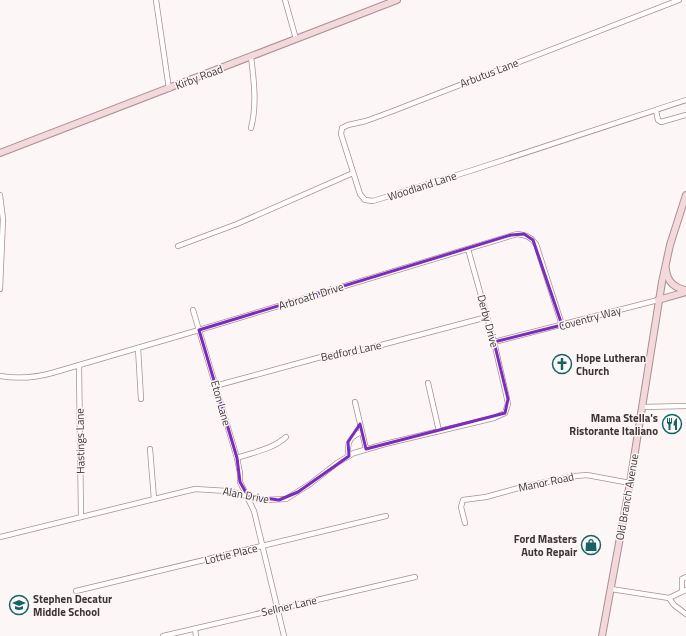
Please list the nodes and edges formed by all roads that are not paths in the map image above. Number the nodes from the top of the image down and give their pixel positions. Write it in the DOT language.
graph roads {
  1 [pos="156,0"];
  2 [pos="285,0"];
  3 [pos="397,0"];
  4 [pos="680,0"];
  5 [pos="296,39"];
  6 [pos="251,57"];
  7 [pos="169,89"];
  8 [pos="686,100"];
  9 [pos="656,111"];
  10 [pos="686,115"];
  11 [pos="251,128"];
  12 [pos="0,154"];
  13 [pos="353,173"];
  14 [pos="0,195"];
  15 [pos="686,195"];
  16 [pos="178,246"];
  17 [pos="468,249"];
  18 [pos="665,266"];
  19 [pos="0,268"];
  20 [pos="0,289"];
  21 [pos="686,291"];
  22 [pos="658,300"];
  23 [pos="193,310"];
  24 [pos="487,317"];
  25 [pos="562,325"];
  26 [pos="199,330"];
  27 [pos="494,342"];
  28 [pos="138,348"];
  29 [pos="79,365"];
  30 [pos="0,376"];
  31 [pos="428,383"];
  32 [pos="215,386"];
  33 [pos="506,394"];
  34 [pos="141,399"];
  35 [pos="355,402"];
  36 [pos="686,406"];
  37 [pos="642,407"];
  38 [pos="440,431"];
  39 [pos="362,432"];
  40 [pos="286,437"];
  41 [pos="366,449"];
  42 [pos="150,450"];
  43 [pos="349,456"];
  44 [pos="237,458"];
  45 [pos="630,483"];
  46 [pos="248,496"];
  47 [pos="154,499"];
  48 [pos="386,516"];
  49 [pos="81,517"];
  50 [pos="465,523"];
  51 [pos="0,537"];
  52 [pos="263,546"];
  53 [pos="415,577"];
  54 [pos="686,577"];
  55 [pos="611,589"];
  56 [pos="76,591"];
  57 [pos="684,591"];
  58 [pos="669,598"];
  59 [pos="277,609"];
  60 [pos="686,614"];
  61 [pos="195,629"];
  62 [pos="163,636"];
  63 [pos="196,636"];
  64 [pos="284,636"];
  65 [pos="602,636"];
  1 -- 7 [label="street"];
  2 -- 5 [label="street"];
  3 -- 5 [label="main road, Kirby Road"];
  4 -- 13 [label="street, Arbutus Lane"];
  5 -- 6 [label="main road, Kirby Road"];
  6 -- 7 [label="main road, Kirby Road"];
  6 -- 11 [label="street"];
  7 -- 12 [label="main road, Kirby Road"];
  8 -- 9 [label="street, Woodland Lane"];
  9 -- 10 [label="street"];
  9 -- 13 [label="street, Woodland Lane"];
  13 -- 16 [label="street"];
  14 -- 19 [label="street"];
  15 -- 18 [label="main road, Old Branch Avenue"];
  17 -- 24 [label="street, Derby Drive"];
  17 -- 25 [label="street, Arbroath Drive"];
  17 -- 26 [label="street, Arbroath Drive"];
  18 -- 21 [label="main road"];
  18 -- 22 [label="main road, Old Branch Avenue"];
  19 -- 20 [label="street"];
  21 -- 22 [label="main road, Coventry Way"];
  22 -- 25 [label="street, Coventry Way"];
  22 -- 37 [label="main road, Old Branch Avenue"];
  23 -- 26 [label="street, Eton Lane"];
  24 -- 27 [label="street, Derby Drive"];
  24 -- 32 [label="street, Bedford Lane"];
  25 -- 27 [label="street, Coventry Way"];
  26 -- 28 [label="street, Arbroath Drive"];
  26 -- 32 [label="street, Eton Lane"];
  27 -- 33 [label="street, Derby Drive"];
  28 -- 29 [label="street, Arbroath Drive"];
  28 -- 34 [label="street"];
  29 -- 30 [label="street, Arbroath Drive"];
  29 -- 49 [label="street, Hastings Lane"];
  31 -- 38 [label="street"];
  32 -- 44 [label="street, Eton Lane"];
  33 -- 38 [label="street, Alan Drive"];
  35 -- 39 [label="street"];
  36 -- 37 [label="street"];
  37 -- 45 [label="main road, Old Branch Avenue"];
  38 -- 41 [label="street, Alan Drive"];
  39 -- 41 [label="street"];
  39 -- 43 [label="street"];
  40 -- 44 [label="street"];
  41 -- 43 [label="street, Alan Drive"];
  42 -- 47 [label="street"];
  43 -- 46 [label="street, Alan Drive"];
  44 -- 46 [label="street, Eton Lane"];
  45 -- 50 [label="street, Manor Road"];
  45 -- 55 [label="main road, Old Branch Avenue"];
  46 -- 47 [label="street, Alan Drive"];
  46 -- 52 [label="street, Eton Lane"];
  47 -- 49 [label="street, Alan Drive"];
  48 -- 52 [label="street, Lottie Place"];
  49 -- 51 [label="street, Alan Drive"];
  52 -- 56 [label="street, Lottie Place"];
  52 -- 59 [label="street, Eton Lane"];
  53 -- 59 [label="street, Sellner Lane"];
  54 -- 57 [label="street"];
  55 -- 58 [label="street"];
  55 -- 65 [label="main road, Old Branch Avenue"];
  57 -- 58 [label="street"];
  58 -- 60 [label="street"];
  59 -- 61 [label="street, Sellner Lane"];
  59 -- 64 [label="street, Eton Lane"];
  61 -- 62 [label="street, Sellner Lane"];
  61 -- 63 [label="street"];
}
